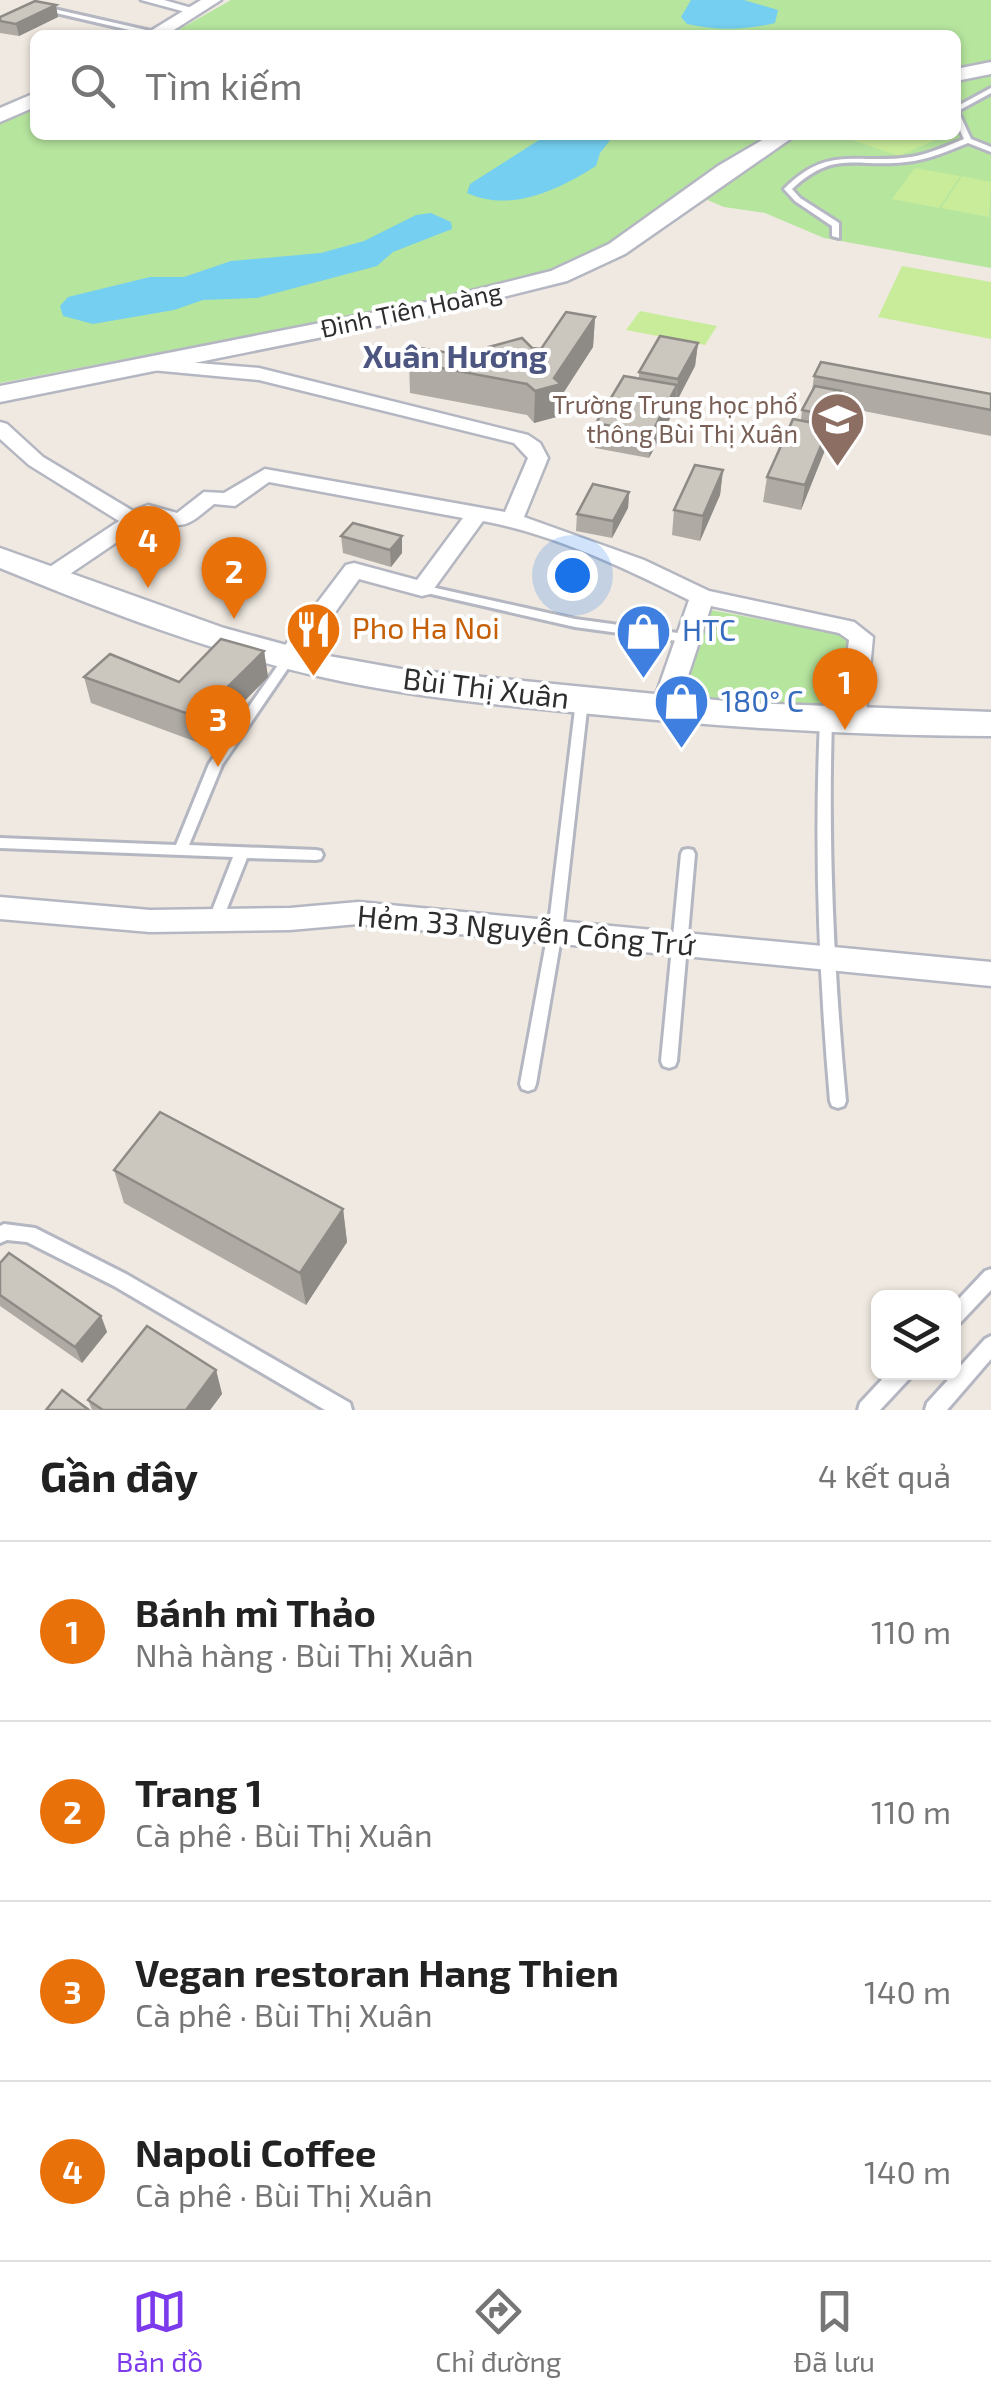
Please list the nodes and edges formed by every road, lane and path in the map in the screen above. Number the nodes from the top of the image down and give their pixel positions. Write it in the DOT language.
graph roads {
  1 [pos="44,0"];
  2 [pos="147,0"];
  3 [pos="214,0"];
  4 [pos="193,10"];
  5 [pos="137,30"];
  6 [pos="160,30"];
  7 [pos="991,68"];
  8 [pos="961,74"];
  9 [pos="991,90"];
  10 [pos="30,102"];
  11 [pos="4,110"];
  12 [pos="961,110"];
  13 [pos="961,124"];
  14 [pos="777,140"];
  15 [pos="968,140"];
  16 [pos="991,150"];
  17 [pos="836,236"];
  18 [pos="148,365"];
  19 [pos="0,394"];
  20 [pos="0,428"];
  21 [pos="476,514"];
  22 [pos="132,520"];
  23 [pos="512,520"];
  24 [pos="0,557"];
  25 [pos="50,577"];
  26 [pos="422,589"];
  27 [pos="702,597"];
  28 [pos="685,638"];
  29 [pos="288,658"];
  30 [pos="582,701"];
  31 [pos="664,709"];
  32 [pos="839,722"];
  33 [pos="991,724"];
  34 [pos="0,843"];
  35 [pos="180,850"];
  36 [pos="242,852"];
  37 [pos="316,854"];
  38 [pos="688,854"];
  39 [pos="0,908"];
  40 [pos="214,921"];
  41 [pos="554,932"];
  42 [pos="679,944"];
  43 [pos="824,957"];
  44 [pos="991,974"];
  45 [pos="669,1061"];
  46 [pos="528,1084"];
  47 [pos="838,1101"];
  48 [pos="0,1235"];
  49 [pos="991,1277"];
  50 [pos="961,1309"];
  51 [pos="991,1345"];
  52 [pos="895,1380"];
  53 [pos="344,1410"];
  54 [pos="867,1410"];
  55 [pos="934,1410"];
  1 -- 5 [label="lane"];
  2 -- 4 [label="street"];
  3 -- 4 [label="main road"];
  4 -- 6 [label="main road"];
  7 -- 8 [label="main road"];
  9 -- 12 [label="lane"];
  10 -- 11 [label="main road"];
  13 -- 15 [label="lane"];
  14 -- 18 [label="main road, Đinh Tiên Hoàng"];
  15 -- 16 [label="lane"];
  15 -- 17 [label="lane"];
  18 -- 19 [label="main road, Đinh Tiên Hoàng"];
  18 -- 23 [label="street"];
  20 -- 22 [label="street"];
  21 -- 22 [label="street"];
  21 -- 23 [label="street"];
  21 -- 26 [label="street"];
  22 -- 25 [label="street"];
  23 -- 27 [label="street"];
  24 -- 25 [label="main road, Bùi Thị Xuân"];
  25 -- 29 [label="main road, Bùi Thị Xuân"];
  26 -- 28 [label="lane"];
  26 -- 29 [label="street"];
  27 -- 28 [label="street"];
  27 -- 32 [label="street"];
  28 -- 31 [label="street"];
  29 -- 30 [label="main road, Bùi Thị Xuân"];
  29 -- 35 [label="lane"];
  30 -- 31 [label="main road, Bùi Thị Xuân"];
  30 -- 41 [label="lane"];
  31 -- 32 [label="main road, Bùi Thị Xuân"];
  32 -- 33 [label="main road, Bùi Thị Xuân"];
  32 -- 43 [label="lane"];
  34 -- 35 [label="lane"];
  35 -- 36 [label="lane"];
  36 -- 37 [label="lane"];
  36 -- 40 [label="lane"];
  38 -- 42 [label="lane"];
  39 -- 40 [label="street, Hẻm 33 Nguyễn Công Trứ"];
  40 -- 41 [label="street, Hẻm 33 Nguyễn Công Trứ"];
  41 -- 42 [label="street, Hẻm 33 Nguyễn Công Trứ"];
  41 -- 46 [label="lane"];
  42 -- 43 [label="street, Hẻm 33 Nguyễn Công Trứ"];
  42 -- 45 [label="lane"];
  43 -- 44 [label="street, Hẻm 33 Nguyễn Công Trứ"];
  43 -- 47 [label="lane"];
  48 -- 53 [label="lane"];
  49 -- 50 [label="lane"];
  51 -- 55 [label="lane"];
  52 -- 54 [label="lane"];
}
